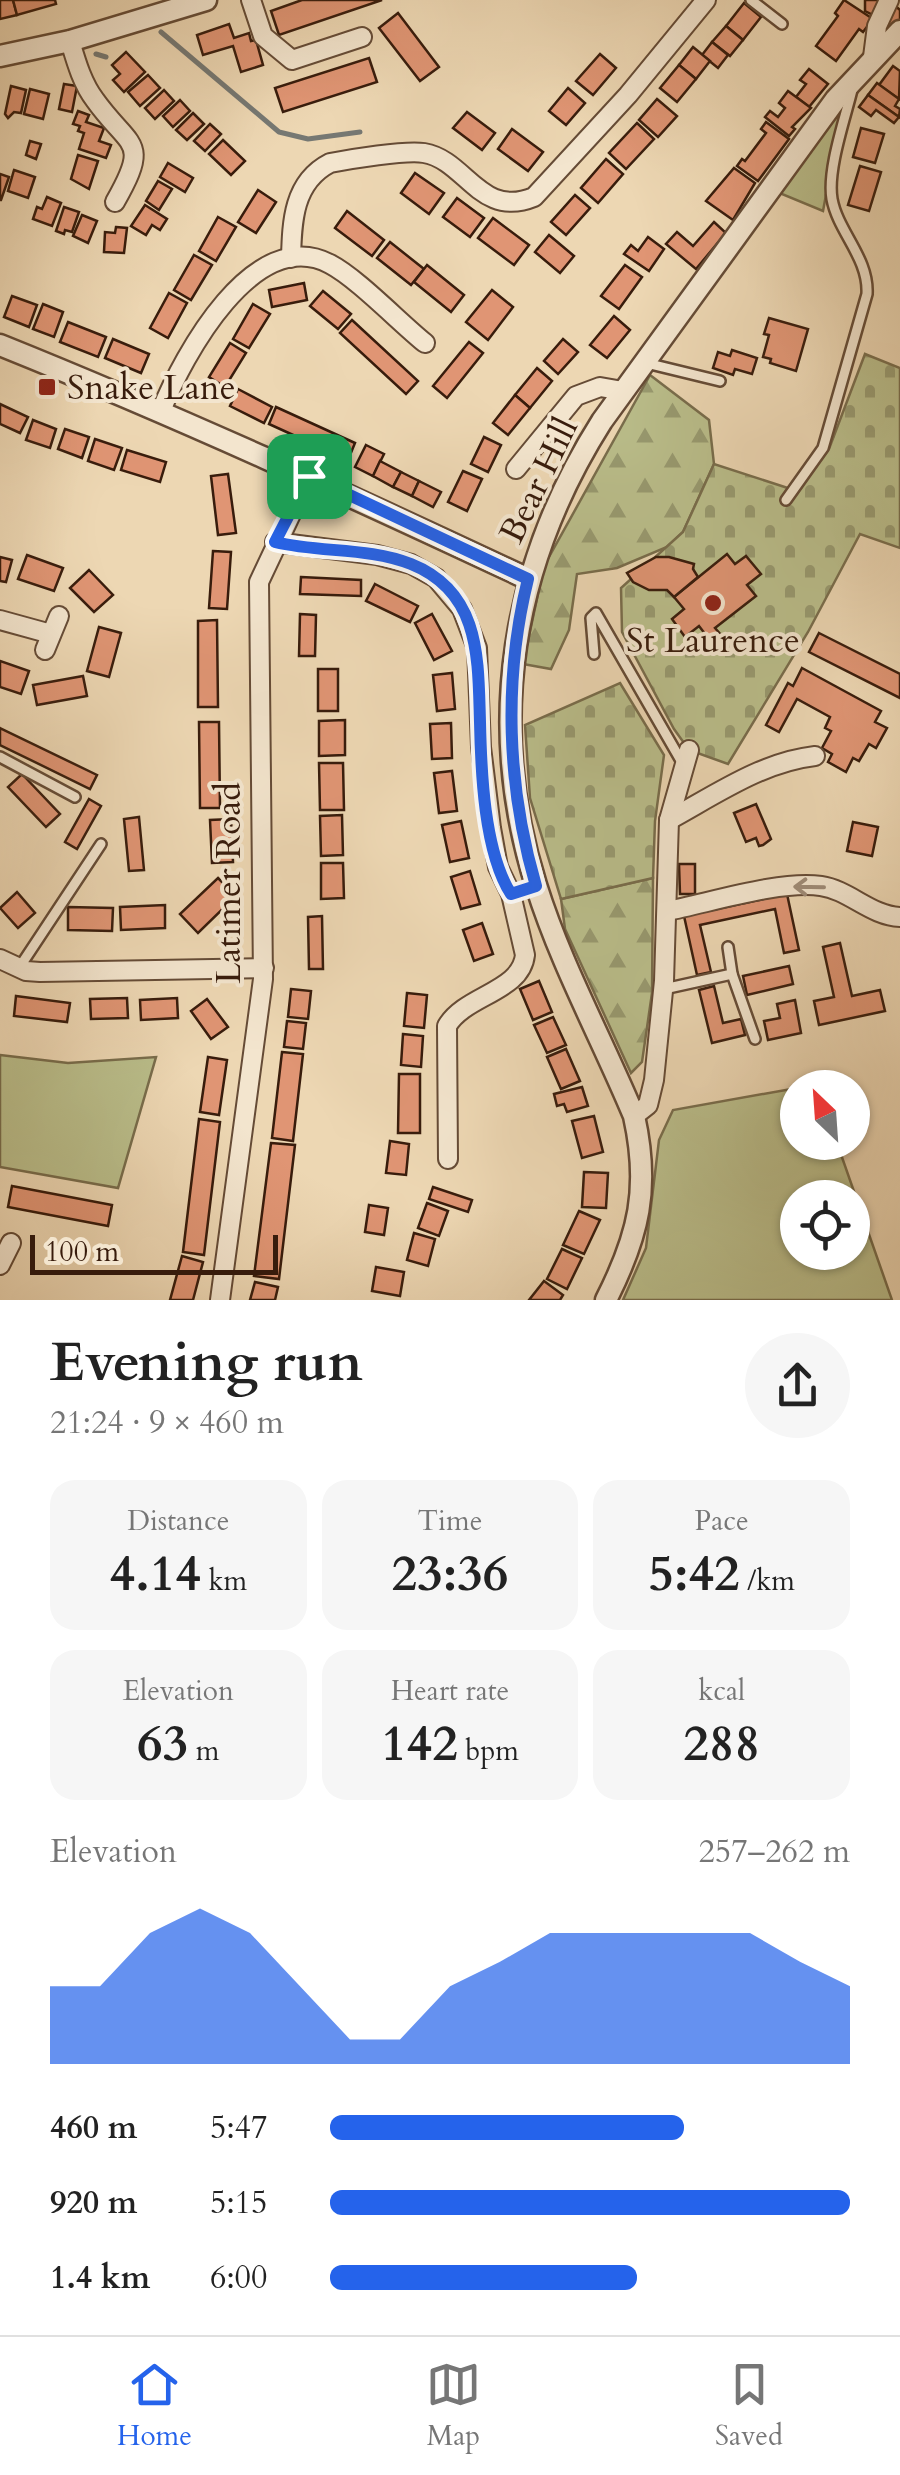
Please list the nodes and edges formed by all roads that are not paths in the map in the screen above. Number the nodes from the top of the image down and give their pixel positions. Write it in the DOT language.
graph roads {
  1 [pos="206,0"];
  2 [pos="250,0"];
  3 [pos="706,0"];
  4 [pos="750,0"];
  5 [pos="889,0"];
  6 [pos="782,24"];
  7 [pos="900,32"];
  8 [pos="362,37"];
  9 [pos="70,41"];
  10 [pos="0,56"];
  11 [pos="873,57"];
  12 [pos="855,77"];
  13 [pos="115,202"];
  14 [pos="290,258"];
  15 [pos="425,343"];
  16 [pos="0,344"];
  17 [pos="644,362"];
  18 [pos="720,381"];
  19 [pos="622,391"];
  20 [pos="161,411"];
  21 [pos="516,469"];
  22 [pos="309,476"];
  23 [pos="786,500"];
  24 [pos="275,542"];
  25 [pos="528,579"];
  26 [pos="59,616"];
  27 [pos="0,620"];
  28 [pos="594,654"];
  29 [pos="816,756"];
  30 [pos="0,757"];
  31 [pos="687,758"];
  32 [pos="75,796"];
  33 [pos="668,820"];
  34 [pos="101,844"];
  35 [pos="536,886"];
  36 [pos="511,894"];
  37 [pos="667,911"];
  38 [pos="900,917"];
  39 [pos="728,947"];
  40 [pos="0,959"];
  41 [pos="19,968"];
  42 [pos="264,968"];
  43 [pos="732,974"];
  44 [pos="664,989"];
  45 [pos="756,1039"];
  46 [pos="634,1116"];
  47 [pos="448,1159"];
  48 [pos="11,1243"];
  49 [pos="0,1265"];
  50 [pos="220,1300"];
  51 [pos="606,1300"];
  1 -- 9 [label="street"];
  2 -- 8 [label="street"];
  3 -- 14 [label="street"];
  4 -- 6 [label="lane"];
  5 -- 11 [label="street, Bear Hill"];
  7 -- 11 [label="street, Bear Hill"];
  9 -- 10 [label="street"];
  9 -- 13 [label="street"];
  11 -- 12 [label="street, Bear Hill"];
  12 -- 17 [label="street, Bear Hill"];
  12 -- 23 [label="lane"];
  14 -- 15 [label="street"];
  14 -- 20 [label="street"];
  16 -- 20 [label="street"];
  17 -- 18 [label="lane"];
  17 -- 19 [label="street, Bear Hill"];
  19 -- 21 [label="street"];
  19 -- 25 [label="street, Bear Hill"];
  20 -- 22 [label="street"];
  22 -- 24 [label="street, Latimer Road"];
  22 -- 25 [label="street"];
  24 -- 36 [label="street"];
  24 -- 42 [label="street, Latimer Road"];
  25 -- 35 [label="street, Bear Hill"];
  26 -- 27 [label="street"];
  28 -- 31 [label="lane"];
  29 -- 33 [label="street"];
  30 -- 32 [label="lane"];
  31 -- 33 [label="street"];
  33 -- 37 [label="street"];
  34 -- 41 [label="lane"];
  35 -- 36 [label="street"];
  35 -- 46 [label="street, Bear Hill"];
  36 -- 47 [label="street"];
  38 -- 37 [label="street, one-way"];
  37 -- 44 [label="street"];
  39 -- 43 [label="lane"];
  40 -- 41 [label="street"];
  41 -- 42 [label="street"];
  42 -- 50 [label="street, Latimer Road"];
  43 -- 44 [label="lane"];
  43 -- 45 [label="lane"];
  44 -- 46 [label="street"];
  46 -- 51 [label="street, Bear Hill"];
  48 -- 49 [label="street"];
}
